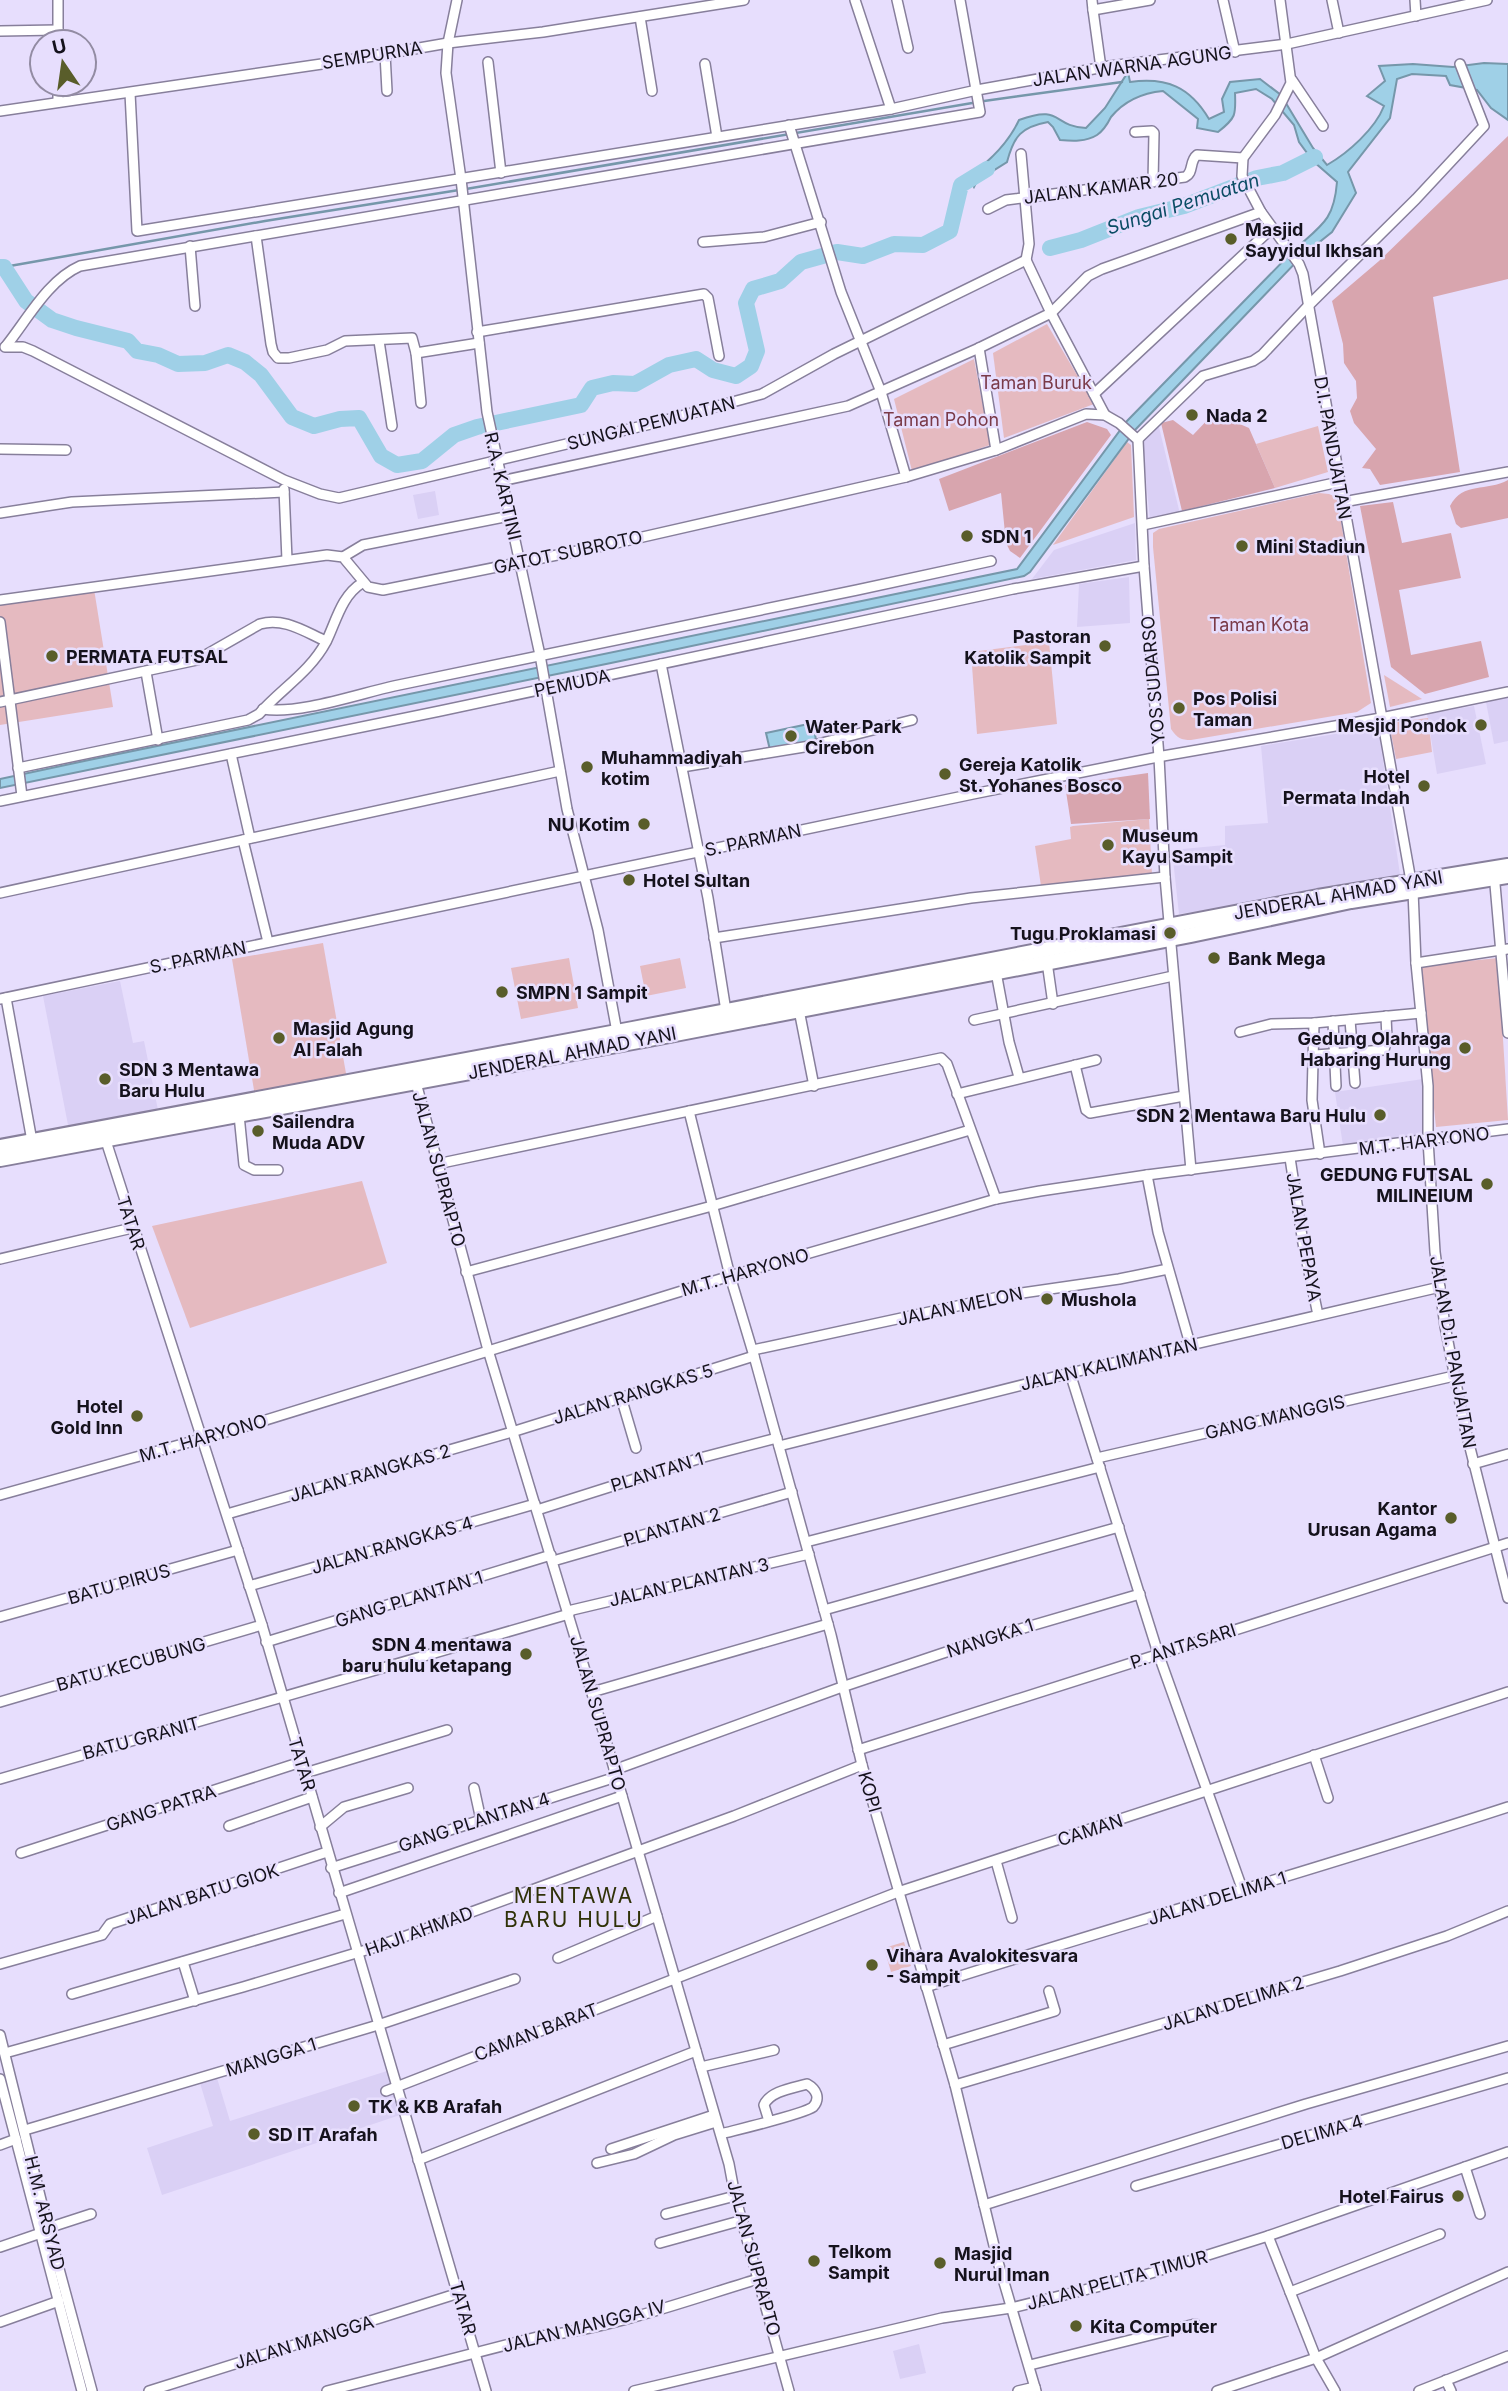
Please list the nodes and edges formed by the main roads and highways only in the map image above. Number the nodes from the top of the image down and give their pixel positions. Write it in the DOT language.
graph roads {
  1 [pos="1501,872"];
  2 [pos="1412,886"];
  3 [pos="1170,932"];
  4 [pos="1137,938"];
  5 [pos="415,1076"];
  6 [pos="0,1147"];
  7 [pos="0,1159"];
  1 -- 2 [label="highway, JENDERAL AHMAD YANI"];
  2 -- 3 [label="highway, JENDERAL AHMAD YANI"];
  2 -- 3 [label="highway, JENDERAL AHMAD YANI"];
  3 -- 4 [label="highway"];
  4 -- 5 [label="highway, JENDERAL AHMAD YANI"];
  4 -- 5 [label="highway, JENDERAL AHMAD YANI"];
  5 -- 6 [label="highway, JENDERAL AHMAD YANI"];
  5 -- 7 [label="highway, JENDERAL AHMAD YANI"];
}
